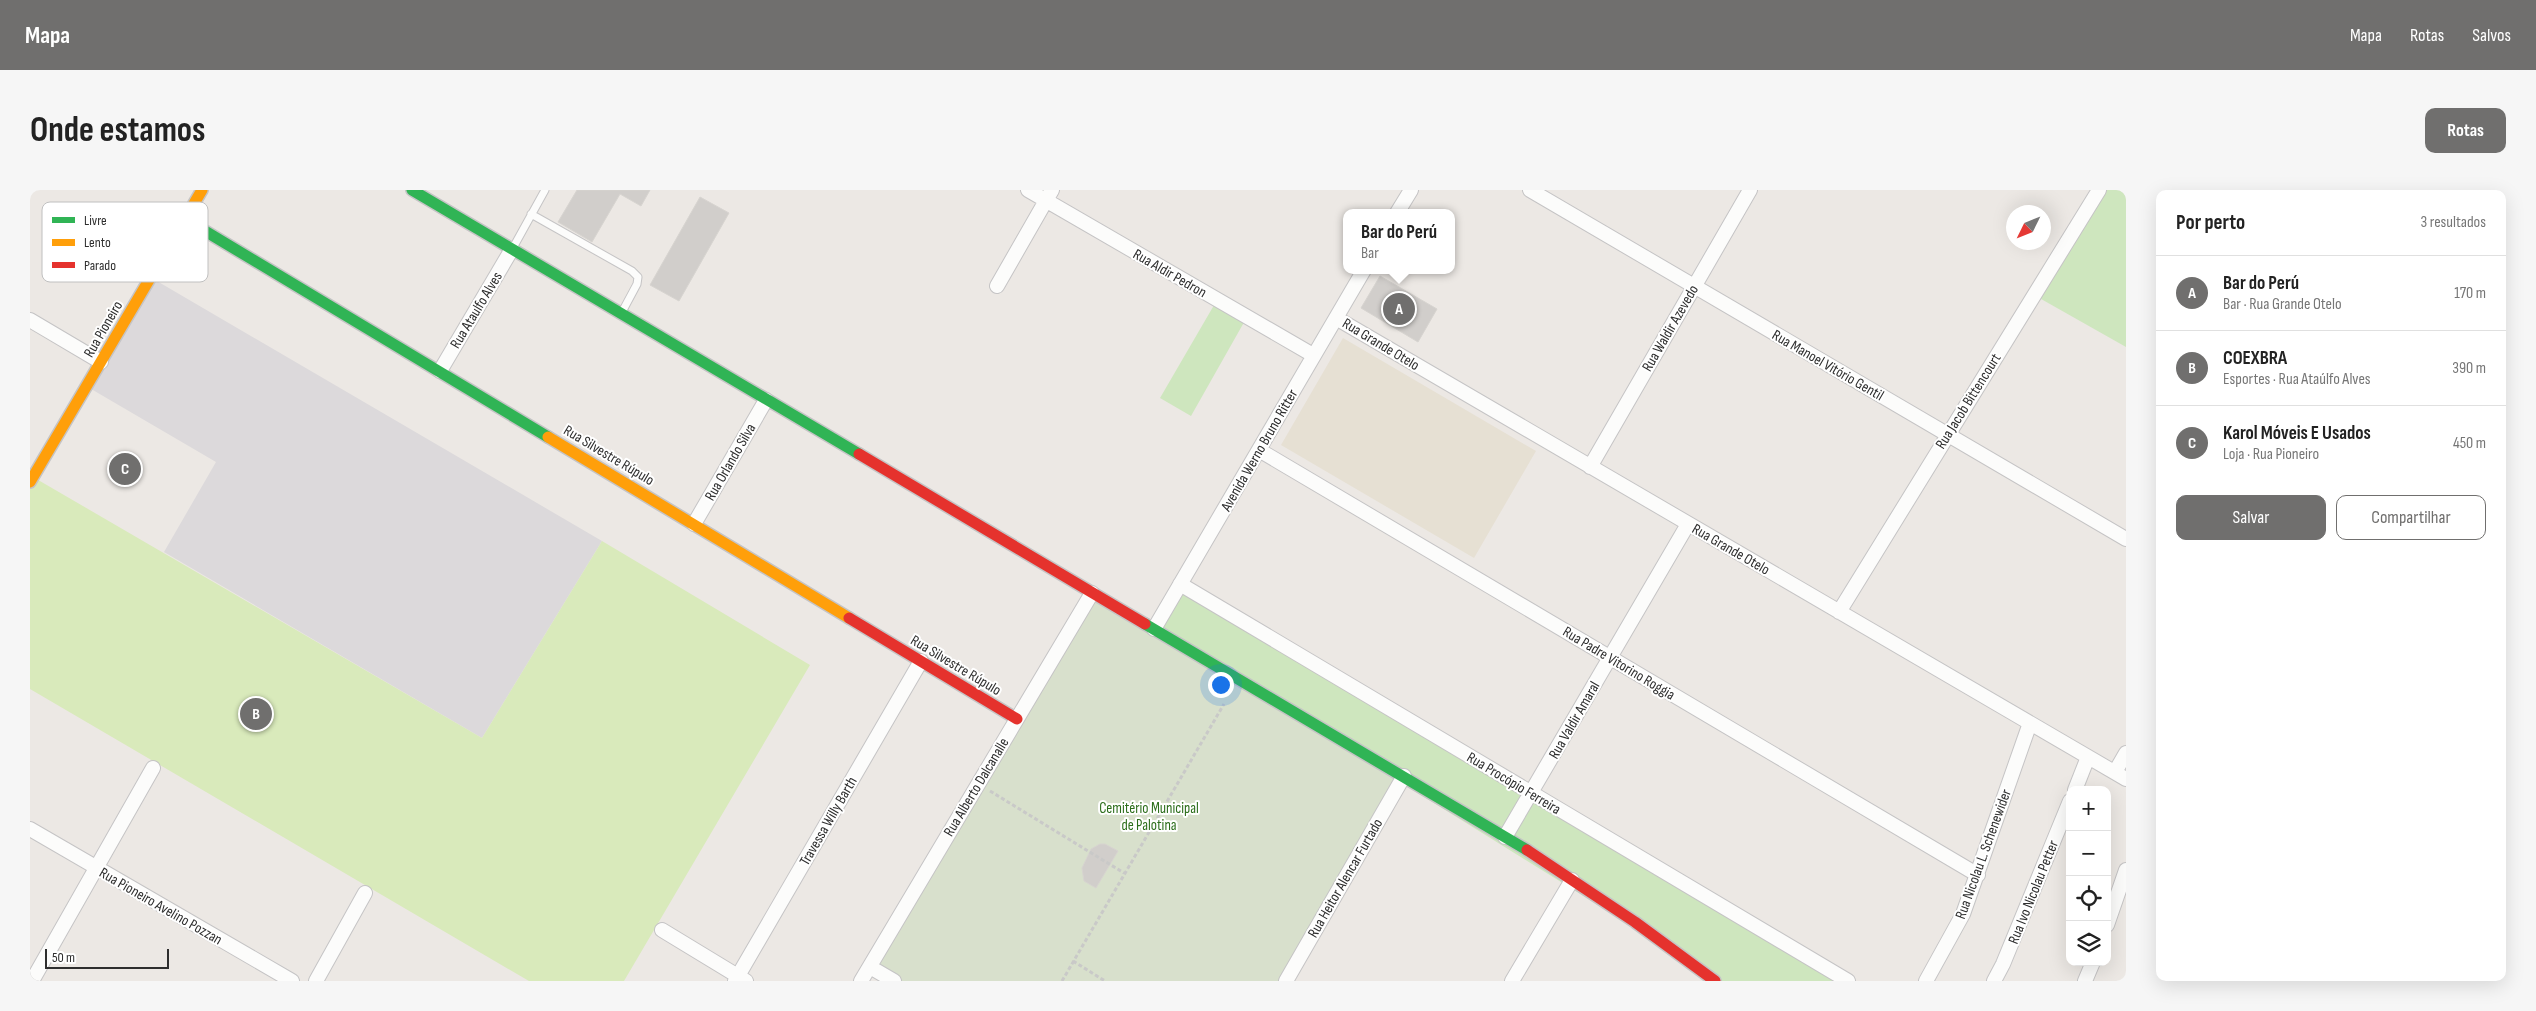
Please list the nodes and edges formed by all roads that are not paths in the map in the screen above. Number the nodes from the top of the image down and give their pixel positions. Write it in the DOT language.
graph roads {
  1 [pos="202,190"];
  2 [pos="412,190"];
  3 [pos="545,190"];
  4 [pos="1028,190"];
  5 [pos="1411,190"];
  6 [pos="1530,190"];
  7 [pos="1750,190"];
  8 [pos="2099,190"];
  9 [pos="1049,195"];
  10 [pos="195,202"];
  11 [pos="1399,209"];
  12 [pos="532,214"];
  13 [pos="208,233"];
  14 [pos="512,249"];
  15 [pos="1362,274"];
  16 [pos="148,282"];
  17 [pos="997,286"];
  18 [pos="1694,286"];
  19 [pos="621,313"];
  20 [pos="1336,318"];
  21 [pos="30,320"];
  22 [pos="1313,355"];
  23 [pos="101,362"];
  24 [pos="440,371"];
  25 [pos="766,400"];
  26 [pos="1947,435"];
  27 [pos="1259,450"];
  28 [pos="1590,467"];
  29 [pos="30,482"];
  30 [pos="694,524"];
  31 [pos="1688,524"];
  32 [pos="2126,539"];
  33 [pos="1180,584"];
  34 [pos="1092,593"];
  35 [pos="1839,612"];
  36 [pos="1154,629"];
  37 [pos="1610,658"];
  38 [pos="921,661"];
  39 [pos="1017,719"];
  40 [pos="2030,723"];
  41 [pos="2126,753"];
  42 [pos="2088,757"];
  43 [pos="153,768"];
  44 [pos="1404,776"];
  45 [pos="2120,776"];
  46 [pos="2076,786"];
  47 [pos="1532,793"];
  48 [pos="2066,812"];
  49 [pos="30,829"];
  50 [pos="1505,838"];
  51 [pos="96,869"];
  52 [pos="2126,870"];
  53 [pos="1978,875"];
  54 [pos="1572,880"];
  55 [pos="365,893"];
  56 [pos="2108,921"];
  57 [pos="662,930"];
  58 [pos="2091,966"];
  59 [pos="870,967"];
  60 [pos="740,979"];
  61 [pos="32,981"];
  62 [pos="292,981"];
  63 [pos="316,981"];
  64 [pos="861,981"];
  65 [pos="894,981"];
  66 [pos="1286,981"];
  67 [pos="1512,981"];
  68 [pos="1715,981"];
  69 [pos="1848,981"];
  70 [pos="1926,981"];
  71 [pos="1994,981"];
  72 [pos="2085,981"];
  1 -- 10 [label="main road, Rua Pioneiro"];
  2 -- 14 [label="main road"];
  3 -- 12 [label="lane"];
  4 -- 9 [label="street, Rua Aldir Pedron"];
  5 -- 11 [label="street"];
  6 -- 18 [label="street, Rua Manoel Vitório Gentil"];
  7 -- 18 [label="street, Rua Waldir Azevedo"];
  8 -- 26 [label="street, Rua Jacob Bittencourt"];
  9 -- 17 [label="street"];
  9 -- 22 [label="street, Rua Aldir Pedron"];
  12 -- 14 [label="lane"];
  12 -- 19 [label="lane"];
  13 -- 24 [label="main road, Rua Silvestre Rúpulo"];
  14 -- 19 [label="main road"];
  14 -- 24 [label="street, Rua Ataulfo Alves"];
  15 -- 20 [label="street, Avenida Werno Bruno Ritter"];
  16 -- 23 [label="main road, Rua Pioneiro"];
  18 -- 26 [label="street, Rua Manoel Vitório Gentil"];
  18 -- 28 [label="street, Rua Waldir Azevedo"];
  19 -- 25 [label="main road"];
  20 -- 22 [label="street, Avenida Werno Bruno Ritter"];
  20 -- 28 [label="street, Rua Grande Otelo"];
  21 -- 23 [label="street"];
  22 -- 27 [label="street, Avenida Werno Bruno Ritter"];
  23 -- 29 [label="main road, Rua Pioneiro"];
  24 -- 30 [label="main road, Rua Silvestre Rúpulo"];
  25 -- 30 [label="street, Rua Orlando Silva"];
  25 -- 34 [label="main road"];
  26 -- 32 [label="street, Rua Manoel Vitório Gentil"];
  26 -- 35 [label="street, Rua Jacob Bittencourt"];
  27 -- 33 [label="street, Avenida Werno Bruno Ritter"];
  27 -- 37 [label="street, Rua Padre Vitorino Roggia"];
  28 -- 31 [label="street, Rua Grande Otelo"];
  30 -- 38 [label="main road, Rua Silvestre Rúpulo"];
  31 -- 35 [label="street, Rua Grande Otelo"];
  31 -- 37 [label="street, Rua Valdir Amaral"];
  33 -- 36 [label="street, Avenida Werno Bruno Ritter"];
  33 -- 47 [label="street, Rua Procópio Ferreira"];
  34 -- 36 [label="main road"];
  34 -- 39 [label="street, Rua Alberto Dalcanalle"];
  35 -- 40 [label="street, Rua Grande Otelo"];
  36 -- 44 [label="main road"];
  37 -- 47 [label="street, Rua Valdir Amaral"];
  37 -- 53 [label="street, Rua Padre Vitorino Roggia"];
  38 -- 39 [label="main road, Rua Silvestre Rúpulo"];
  38 -- 60 [label="street, Travessa Willy Barth"];
  39 -- 59 [label="street, Rua Alberto Dalcanalle"];
  40 -- 42 [label="street, Rua Grande Otelo"];
  40 -- 53 [label="street, Rua Nicolau L. Schenewider"];
  41 -- 45 [label="street"];
  42 -- 45 [label="street, Rua Grande Otelo"];
  42 -- 46 [label="street"];
  43 -- 51 [label="street"];
  44 -- 50 [label="main road"];
  44 -- 66 [label="street, Rua Heitor Alencar Furtado"];
  47 -- 50 [label="street, Rua Valdir Amaral"];
  47 -- 69 [label="street, Rua Procópio Ferreira"];
  48 -- 71 [label="street, Rua Ivo Nicolau Petter"];
  49 -- 51 [label="street, Rua Pioneiro Avelino Pozzan"];
  50 -- 54 [label="main road"];
  51 -- 61 [label="street"];
  51 -- 62 [label="street, Rua Pioneiro Avelino Pozzan"];
  52 -- 56 [label="street"];
  53 -- 70 [label="street, Rua Nicolau L. Schenewider"];
  54 -- 67 [label="street"];
  54 -- 68 [label="main road"];
  55 -- 63 [label="street"];
  57 -- 60 [label="street"];
  58 -- 72 [label="street"];
  59 -- 64 [label="street, Rua Alberto Dalcanalle"];
  59 -- 65 [label="street"];
}
